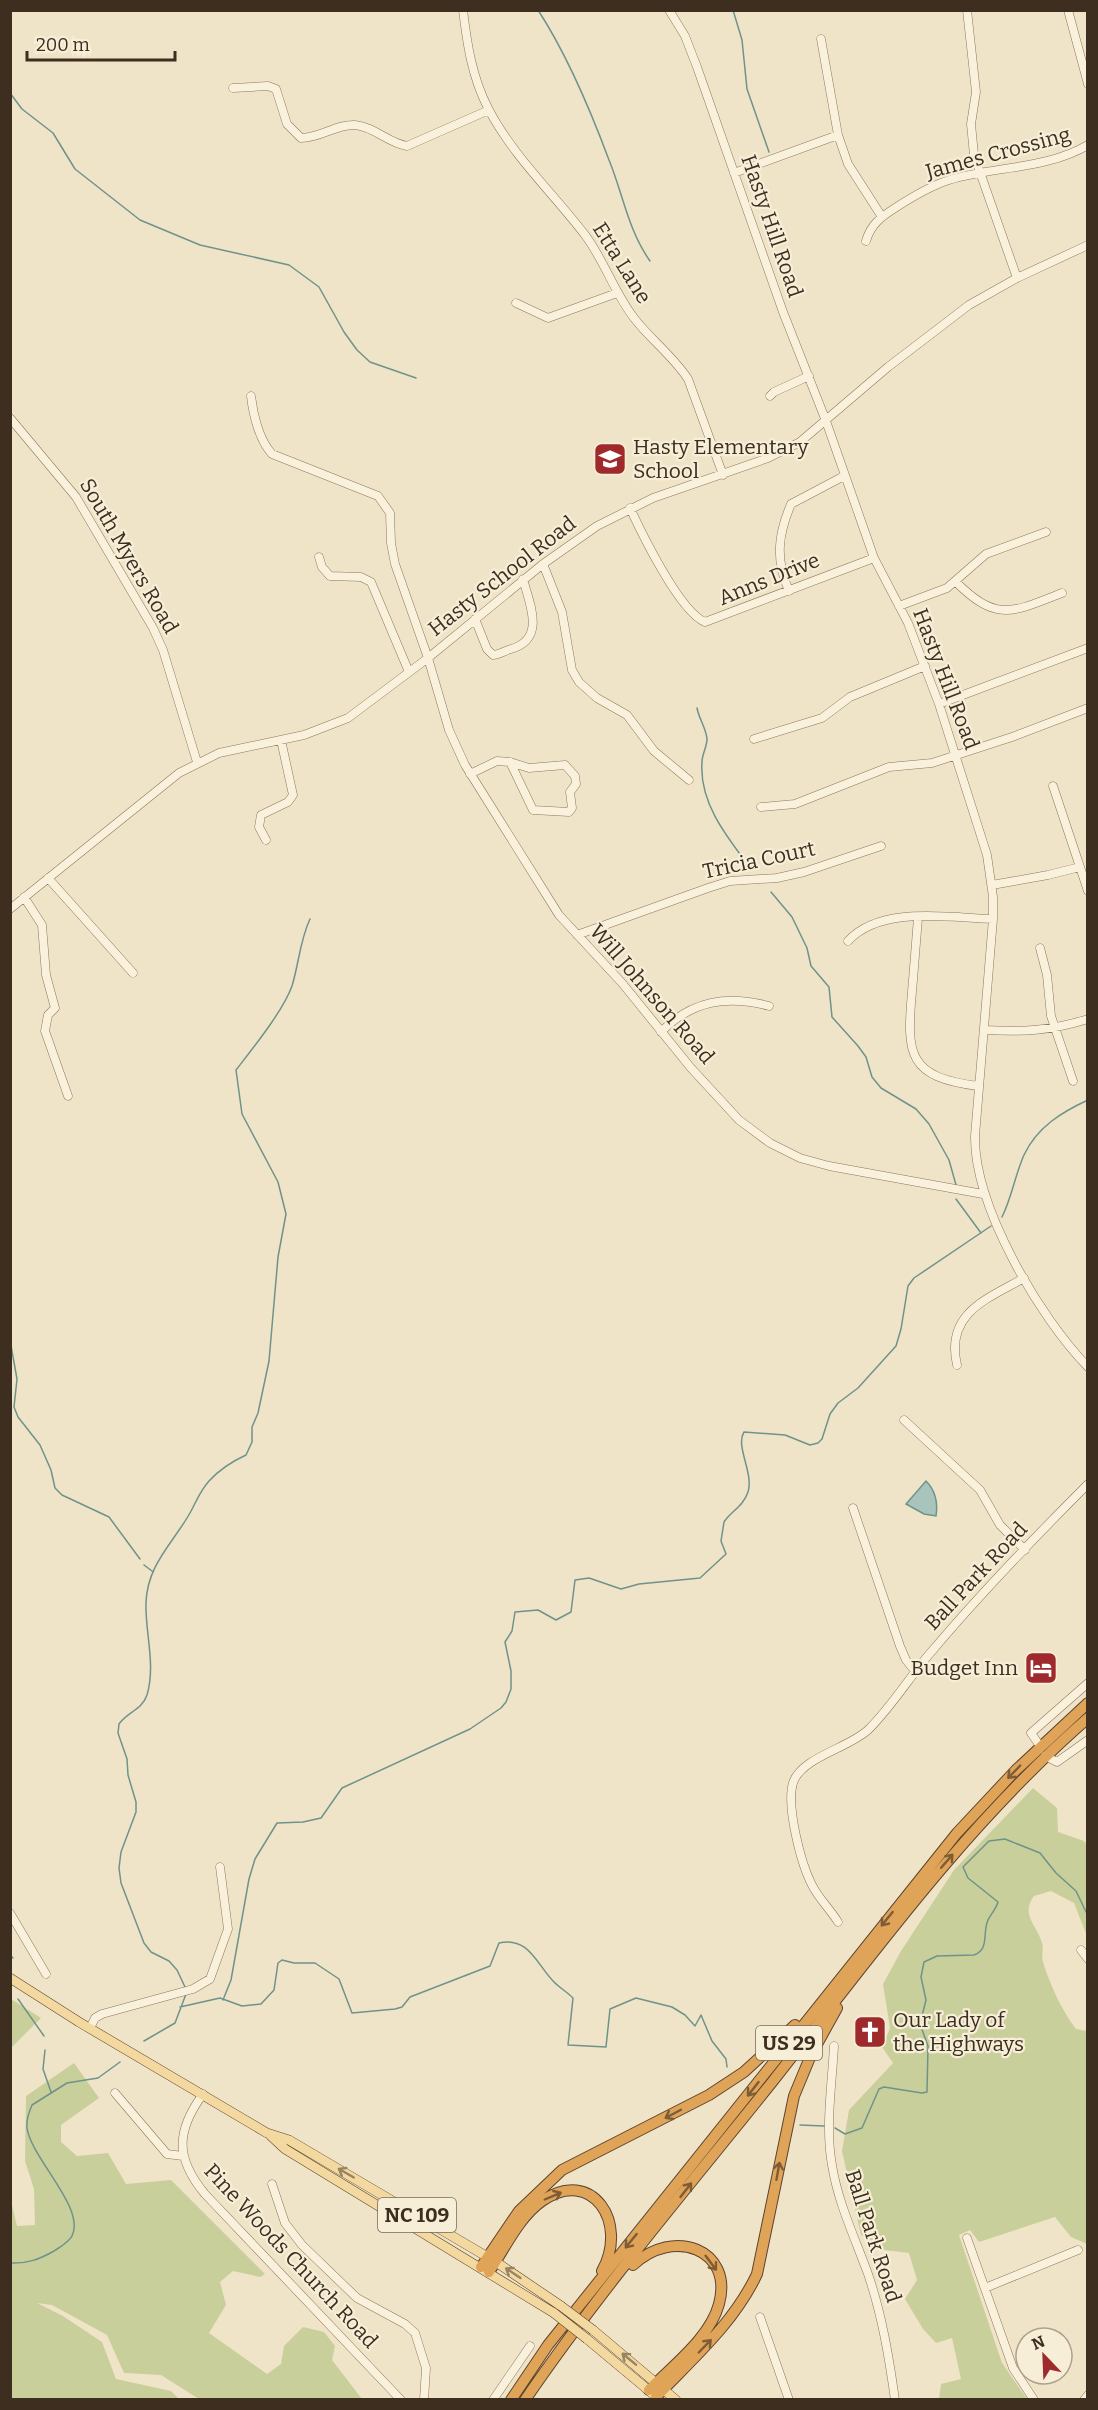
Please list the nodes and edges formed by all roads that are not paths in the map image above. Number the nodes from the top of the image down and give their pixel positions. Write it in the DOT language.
graph roads {
  1 [pos="463,10"];
  2 [pos="669,10"];
  3 [pos="967,10"];
  4 [pos="1068,10"];
  5 [pos="820,39"];
  6 [pos="1088,84"];
  7 [pos="233,88"];
  8 [pos="489,110"];
  9 [pos="838,135"];
  10 [pos="1088,146"];
  11 [pos="734,173"];
  12 [pos="979,173"];
  13 [pos="882,217"];
  14 [pos="866,241"];
  15 [pos="1088,245"];
  16 [pos="1017,278"];
  17 [pos="617,294"];
  18 [pos="516,303"];
  19 [pos="809,376"];
  20 [pos="251,396"];
  21 [pos="770,396"];
  22 [pos="10,418"];
  23 [pos="826,421"];
  24 [pos="723,475"];
  25 [pos="844,476"];
  26 [pos="630,508"];
  27 [pos="1046,532"];
  28 [pos="319,557"];
  29 [pos="874,558"];
  30 [pos="543,564"];
  31 [pos="523,579"];
  32 [pos="956,582"];
  33 [pos="789,591"];
  34 [pos="1062,593"];
  35 [pos="899,606"];
  36 [pos="475,619"];
  37 [pos="1088,648"];
  38 [pos="428,658"];
  39 [pos="925,666"];
  40 [pos="409,672"];
  41 [pos="939,704"];
  42 [pos="1088,708"];
  43 [pos="754,739"];
  44 [pos="281,740"];
  45 [pos="957,755"];
  46 [pos="197,762"];
  47 [pos="510,762"];
  48 [pos="470,774"];
  49 [pos="689,780"];
  50 [pos="1053,786"];
  51 [pos="761,807"];
  52 [pos="266,840"];
  53 [pos="881,846"];
  54 [pos="1080,867"];
  55 [pos="48,878"];
  56 [pos="992,885"];
  57 [pos="1088,891"];
  58 [pos="24,897"];
  59 [pos="10,909"];
  60 [pos="918,918"];
  61 [pos="993,919"];
  62 [pos="577,935"];
  63 [pos="848,941"];
  64 [pos="1040,948"];
  65 [pos="133,973"];
  66 [pos="769,1006"];
  67 [pos="1088,1019"];
  68 [pos="984,1030"];
  69 [pos="1054,1030"];
  70 [pos="661,1032"];
  71 [pos="1072,1081"];
  72 [pos="978,1086"];
  73 [pos="69,1096"];
  74 [pos="983,1194"];
  75 [pos="1024,1278"];
  76 [pos="957,1365"];
  77 [pos="1088,1367"];
  78 [pos="904,1420"];
  79 [pos="1088,1484"];
  80 [pos="854,1508"];
  81 [pos="1025,1550"];
  82 [pos="915,1671"];
  83 [pos="1088,1683"];
  84 [pos="1088,1703"];
  85 [pos="1088,1718"];
  86 [pos="1088,1740"];
  87 [pos="1040,1746"];
  88 [pos="1045,1756"];
  89 [pos="220,1867"];
  90 [pos="10,1913"];
  91 [pos="838,1922"];
  92 [pos="1081,1950"];
  93 [pos="1088,1959"];
  94 [pos="864,1965"];
  95 [pos="846,1970"];
  96 [pos="46,1974"];
  97 [pos="12,1981"];
  98 [pos="90,2028"];
  99 [pos="834,2046"];
  100 [pos="115,2093"];
  101 [pos="202,2094"];
  102 [pos="183,2156"];
  103 [pos="272,2184"];
  104 [pos="967,2238"];
  105 [pos="1078,2250"];
  106 [pos="488,2264"];
  107 [pos="610,2285"];
  108 [pos="985,2289"];
  109 [pos="590,2293"];
  110 [pos="558,2310"];
  111 [pos="760,2317"];
  112 [pos="530,2346"];
  113 [pos="657,2391"];
  114 [pos="1088,2395"];
  115 [pos="401,2400"];
  116 [pos="424,2400"];
  117 [pos="493,2400"];
  118 [pos="511,2400"];
  119 [pos="525,2400"];
  120 [pos="676,2400"];
  121 [pos="789,2400"];
  122 [pos="895,2400"];
  123 [pos="1034,2400"];
  124 [pos="1084,2400"];
  1 -- 8 [label="street, Etta Lane"];
  2 -- 11 [label="street, Hasty Hill Road"];
  3 -- 12 [label="street"];
  4 -- 6 [label="street"];
  5 -- 9 [label="street"];
  7 -- 8 [label="street"];
  8 -- 17 [label="street, Etta Lane"];
  9 -- 11 [label="street"];
  9 -- 13 [label="street"];
  10 -- 12 [label="street, James Crossing"];
  11 -- 19 [label="street, Hasty Hill Road"];
  12 -- 13 [label="street, James Crossing"];
  12 -- 16 [label="street"];
  13 -- 14 [label="street, James Crossing"];
  15 -- 16 [label="street, Hasty School Road"];
  16 -- 23 [label="street, Hasty School Road"];
  17 -- 18 [label="street"];
  17 -- 24 [label="street, Etta Lane"];
  19 -- 21 [label="street"];
  19 -- 23 [label="street, Hasty Hill Road"];
  20 -- 38 [label="street, Will Johnson Road"];
  22 -- 46 [label="street, South Myers Road"];
  23 -- 24 [label="street, Hasty School Road"];
  23 -- 25 [label="street, Hasty Hill Road"];
  24 -- 26 [label="street, Hasty School Road"];
  25 -- 29 [label="street, Hasty Hill Road"];
  25 -- 33 [label="street"];
  26 -- 30 [label="street, Hasty School Road"];
  26 -- 33 [label="street, Anns Drive"];
  27 -- 32 [label="street"];
  28 -- 40 [label="street"];
  29 -- 33 [label="street, Anns Drive"];
  29 -- 35 [label="street, Hasty Hill Road"];
  30 -- 31 [label="street, Hasty School Road"];
  30 -- 49 [label="street"];
  31 -- 36 [label="street, Hasty School Road"];
  31 -- 36 [label="street"];
  32 -- 34 [label="street"];
  32 -- 35 [label="street"];
  35 -- 39 [label="street, Hasty Hill Road"];
  36 -- 38 [label="street, Hasty School Road"];
  37 -- 41 [label="street"];
  38 -- 40 [label="street, Hasty School Road"];
  38 -- 48 [label="street, Will Johnson Road"];
  39 -- 41 [label="street, Hasty Hill Road"];
  39 -- 43 [label="street"];
  40 -- 44 [label="street, Hasty School Road"];
  41 -- 45 [label="street, Hasty Hill Road"];
  42 -- 45 [label="street"];
  44 -- 46 [label="street, Hasty School Road"];
  44 -- 52 [label="street"];
  45 -- 51 [label="street"];
  45 -- 56 [label="street, Hasty Hill Road"];
  46 -- 55 [label="street, Hasty School Road"];
  47 -- 47 [label="street"];
  47 -- 48 [label="street"];
  48 -- 62 [label="street, Will Johnson Road"];
  50 -- 54 [label="street"];
  53 -- 62 [label="street, Tricia Court"];
  54 -- 56 [label="street"];
  54 -- 57 [label="street"];
  55 -- 58 [label="street, Hasty School Road"];
  55 -- 65 [label="street"];
  56 -- 61 [label="street, Hasty Hill Road"];
  58 -- 59 [label="street, Hasty School Road"];
  58 -- 73 [label="street"];
  60 -- 61 [label="street"];
  60 -- 63 [label="street"];
  60 -- 72 [label="street"];
  61 -- 68 [label="street, Hasty Hill Road"];
  62 -- 70 [label="street, Will Johnson Road"];
  64 -- 69 [label="street"];
  66 -- 70 [label="street"];
  67 -- 69 [label="street"];
  68 -- 69 [label="street"];
  68 -- 72 [label="street, Hasty Hill Road"];
  69 -- 71 [label="street"];
  70 -- 74 [label="street, Will Johnson Road"];
  72 -- 74 [label="street, Hasty Hill Road"];
  74 -- 75 [label="street, Hasty Hill Road"];
  75 -- 76 [label="street"];
  75 -- 77 [label="street, Hasty Hill Road"];
  78 -- 81 [label="street"];
  79 -- 81 [label="street, Ball Park Road"];
  80 -- 82 [label="street"];
  81 -- 82 [label="street, Ball Park Road"];
  82 -- 91 [label="street, Ball Park Road"];
  83 -- 87 [label="street"];
  84 -- 87 [label="highway, US 29"];
  85 -- 88 [label="highway, US 29"];
  86 -- 88 [label="street"];
  87 -- 95 [label="highway, US 29, one-way"];
  94 -- 88 [label="highway, US 29, one-way"];
  89 -- 98 [label="street"];
  90 -- 96 [label="street"];
  92 -- 93 [label="street"];
  107 -- 94 [label="highway, US 29, one-way"];
  113 -- 94 [label="highway, one-way"];
  95 -- 106 [label="highway, one-way"];
  95 -- 109 [label="highway, US 29, one-way"];
  97 -- 98 [label="main road, NC 109"];
  98 -- 101 [label="main road, NC 109"];
  99 -- 122 [label="street, Ball Park Road"];
  100 -- 102 [label="street"];
  101 -- 102 [label="street, Pine Woods Church Road"];
  101 -- 106 [label="main road, NC 109"];
  102 -- 115 [label="street, Pine Woods Church Road"];
  103 -- 116 [label="street"];
  104 -- 108 [label="street"];
  105 -- 108 [label="street"];
  106 -- 109 [label="highway, one-way"];
  106 -- 110 [label="main road, NC 109"];
  107 -- 113 [label="highway, one-way"];
  107 -- 119 [label="highway, US 29"];
  108 -- 123 [label="street"];
  109 -- 118 [label="highway, US 29"];
  110 -- 113 [label="main road, NC 109, bridge"];
  113 -- 110 [label="main road, NC 109, one-way, bridge"];
  111 -- 121 [label="street"];
  112 -- 117 [label="street"];
  113 -- 120 [label="main road, NC 109"];
  114 -- 124 [label="street"];
}
